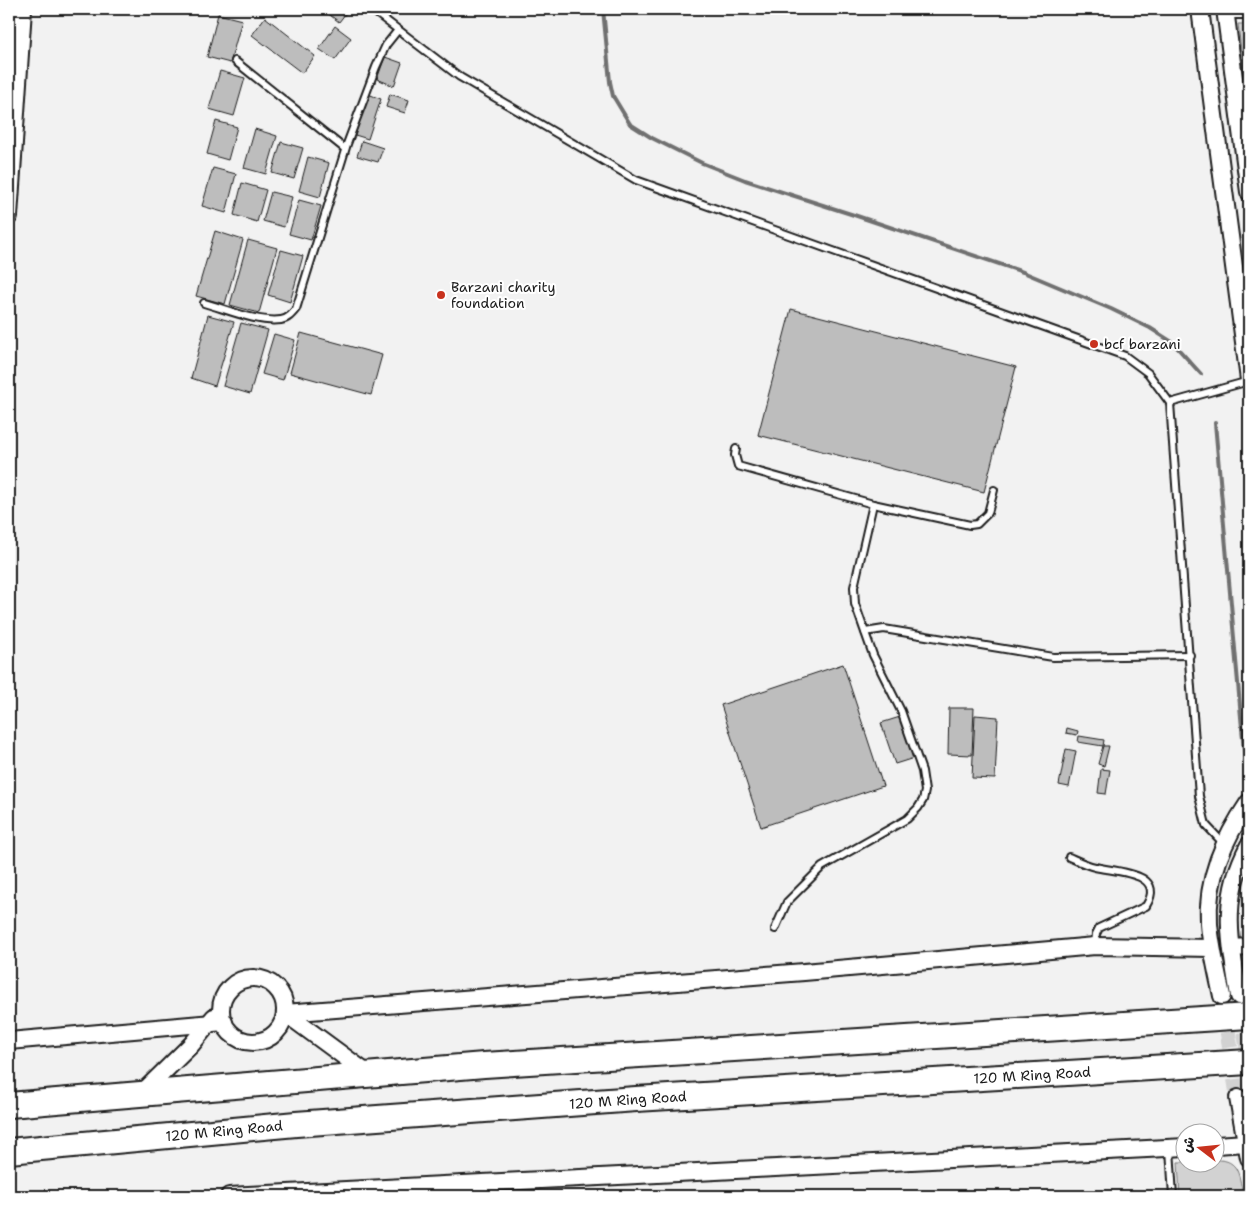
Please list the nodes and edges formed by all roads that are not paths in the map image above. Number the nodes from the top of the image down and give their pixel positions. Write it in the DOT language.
graph roads {
  1 [pos="23,9"];
  2 [pos="371,9"];
  3 [pos="1200,9"];
  4 [pos="1225,10"];
  5 [pos="1249,12"];
  6 [pos="398,30"];
  7 [pos="235,61"];
  8 [pos="1232,64"];
  9 [pos="1207,65"];
  10 [pos="1243,100"];
  11 [pos="345,149"];
  12 [pos="1249,192"];
  13 [pos="9,216"];
  14 [pos="204,303"];
  15 [pos="1249,380"];
  16 [pos="1170,403"];
  17 [pos="736,449"];
  18 [pos="994,490"];
  19 [pos="873,504"];
  20 [pos="865,632"];
  21 [pos="1190,655"];
  22 [pos="1249,802"];
  23 [pos="1224,844"];
  24 [pos="1249,845"];
  25 [pos="1069,857"];
  26 [pos="775,928"];
  27 [pos="1095,946"];
  28 [pos="1249,947"];
  29 [pos="1212,948"];
  30 [pos="1232,948"];
  31 [pos="1222,996"];
  32 [pos="1244,1006"];
  33 [pos="285,1013"];
  34 [pos="218,1017"];
  35 [pos="9,1041"];
  36 [pos="1249,1062"];
  37 [pos="368,1074"];
  38 [pos="141,1094"];
  39 [pos="1238,1098"];
  40 [pos="9,1105"];
  41 [pos="1226,1147"];
  42 [pos="1176,1148"];
  43 [pos="9,1151"];
  44 [pos="1248,1151"];
  45 [pos="1176,1167"];
  46 [pos="229,1196"];
  47 [pos="1173,1196"];
  1 -- 13 [label="street"];
  2 -- 6 [label="lane"];
  3 -- 9 [label="street"];
  4 -- 5 [label="street"];
  4 -- 8 [label="street"];
  6 -- 11 [label="lane"];
  6 -- 16 [label="lane"];
  7 -- 11 [label="lane"];
  8 -- 9 [label="street"];
  8 -- 10 [label="street"];
  9 -- 15 [label="street"];
  10 -- 12 [label="street"];
  11 -- 14 [label="lane"];
  15 -- 16 [label="lane"];
  16 -- 21 [label="lane"];
  17 -- 19 [label="lane"];
  18 -- 19 [label="lane"];
  19 -- 20 [label="lane"];
  20 -- 21 [label="lane"];
  20 -- 26 [label="lane"];
  21 -- 23 [label="lane"];
  22 -- 23 [label="street"];
  23 -- 29 [label="street"];
  24 -- 30 [label="street"];
  25 -- 27 [label="lane"];
  27 -- 29 [label="street"];
  27 -- 33 [label="street"];
  28 -- 30 [label="street"];
  29 -- 31 [label="street"];
  30 -- 32 [label="street"];
  32 -- 37 [label="highway"];
  33 -- 34 [label="street"];
  33 -- 34 [label="street"];
  33 -- 37 [label="street"];
  34 -- 35 [label="street"];
  34 -- 38 [label="street"];
  36 -- 43 [label="highway, 120 M Ring Road"];
  37 -- 38 [label="highway"];
  38 -- 40 [label="highway"];
  39 -- 44 [label="street"];
  41 -- 44 [label="street"];
  42 -- 46 [label="street"];
  45 -- 47 [label="lane"];
}
